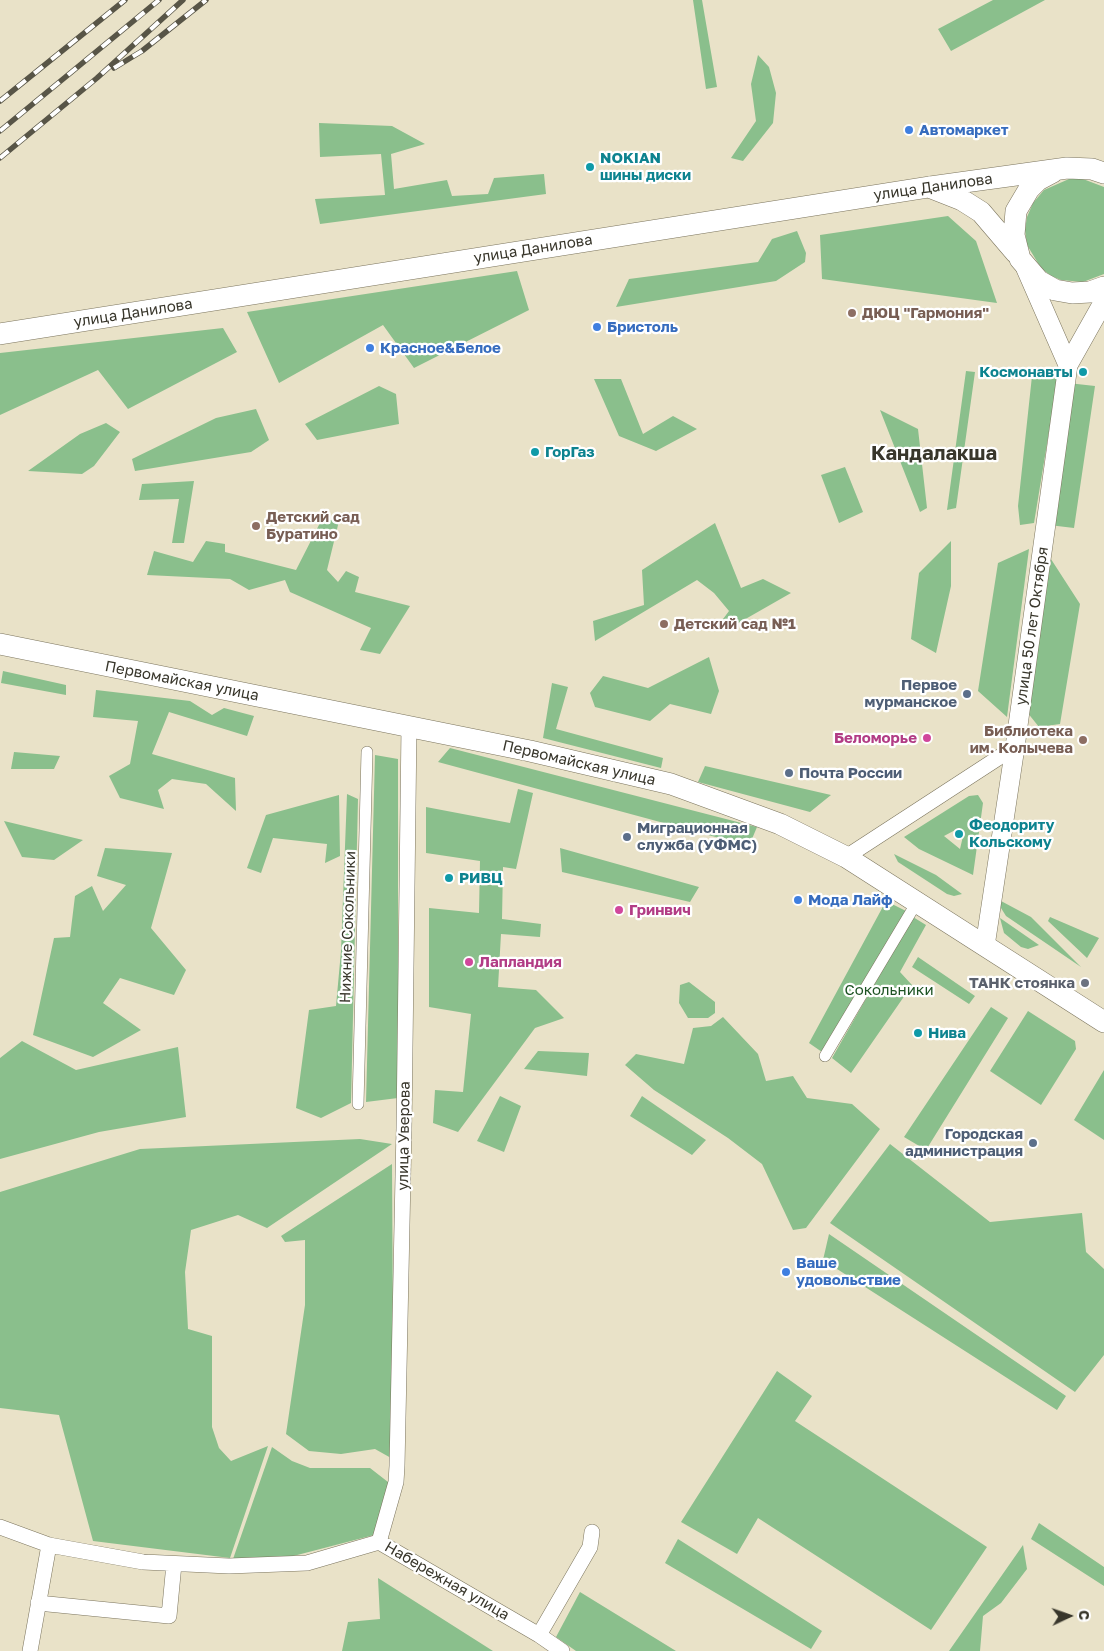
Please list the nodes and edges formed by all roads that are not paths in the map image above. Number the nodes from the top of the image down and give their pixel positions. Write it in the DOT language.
graph roads {
  1 [pos="1104,160"];
  2 [pos="1067,168"];
  3 [pos="1104,173"];
  4 [pos="929,187"];
  5 [pos="1023,264"];
  6 [pos="1104,287"];
  7 [pos="1104,301"];
  8 [pos="0,334"];
  9 [pos="1068,365"];
  10 [pos="0,644"];
  11 [pos="409,726"];
  12 [pos="1015,747"];
  13 [pos="367,752"];
  14 [pos="846,857"];
  15 [pos="917,902"];
  16 [pos="984,946"];
  17 [pos="1104,1022"];
  18 [pos="825,1056"];
  19 [pos="358,1104"];
  20 [pos="0,1527"];
  21 [pos="592,1532"];
  22 [pos="379,1542"];
  23 [pos="48,1546"];
  24 [pos="174,1564"];
  25 [pos="38,1603"];
  26 [pos="539,1635"];
  27 [pos="30,1651"];
  28 [pos="562,1651"];
  1 -- 2 [label="main road"];
  2 -- 3 [label="main road"];
  2 -- 4 [label="main road, улица Данилова"];
  2 -- 5 [label="main road"];
  4 -- 5 [label="main road"];
  4 -- 8 [label="main road, улица Данилова"];
  5 -- 6 [label="main road"];
  5 -- 9 [label="street"];
  7 -- 9 [label="street"];
  9 -- 12 [label="street, улица 50 лет Октября"];
  10 -- 11 [label="main road, Первомайская улица"];
  11 -- 14 [label="main road, Первомайская улица"];
  11 -- 22 [label="street, улица Уверова"];
  12 -- 14 [label="street"];
  12 -- 16 [label="street, улица 50 лет Октября"];
  13 -- 19 [label="street, Нижние Сокольники"];
  14 -- 15 [label="main road, Первомайская улица"];
  15 -- 16 [label="main road, Первомайская улица"];
  15 -- 18 [label="street"];
  16 -- 17 [label="main road, Первомайская улица"];
  20 -- 23 [label="street, Набережная улица"];
  21 -- 26 [label="street"];
  22 -- 24 [label="street, Набережная улица"];
  22 -- 26 [label="street, Набережная улица"];
  23 -- 24 [label="street, Набережная улица"];
  23 -- 25 [label="street"];
  24 -- 25 [label="street"];
  25 -- 27 [label="street"];
  26 -- 28 [label="street, Набережная улица"];
}
